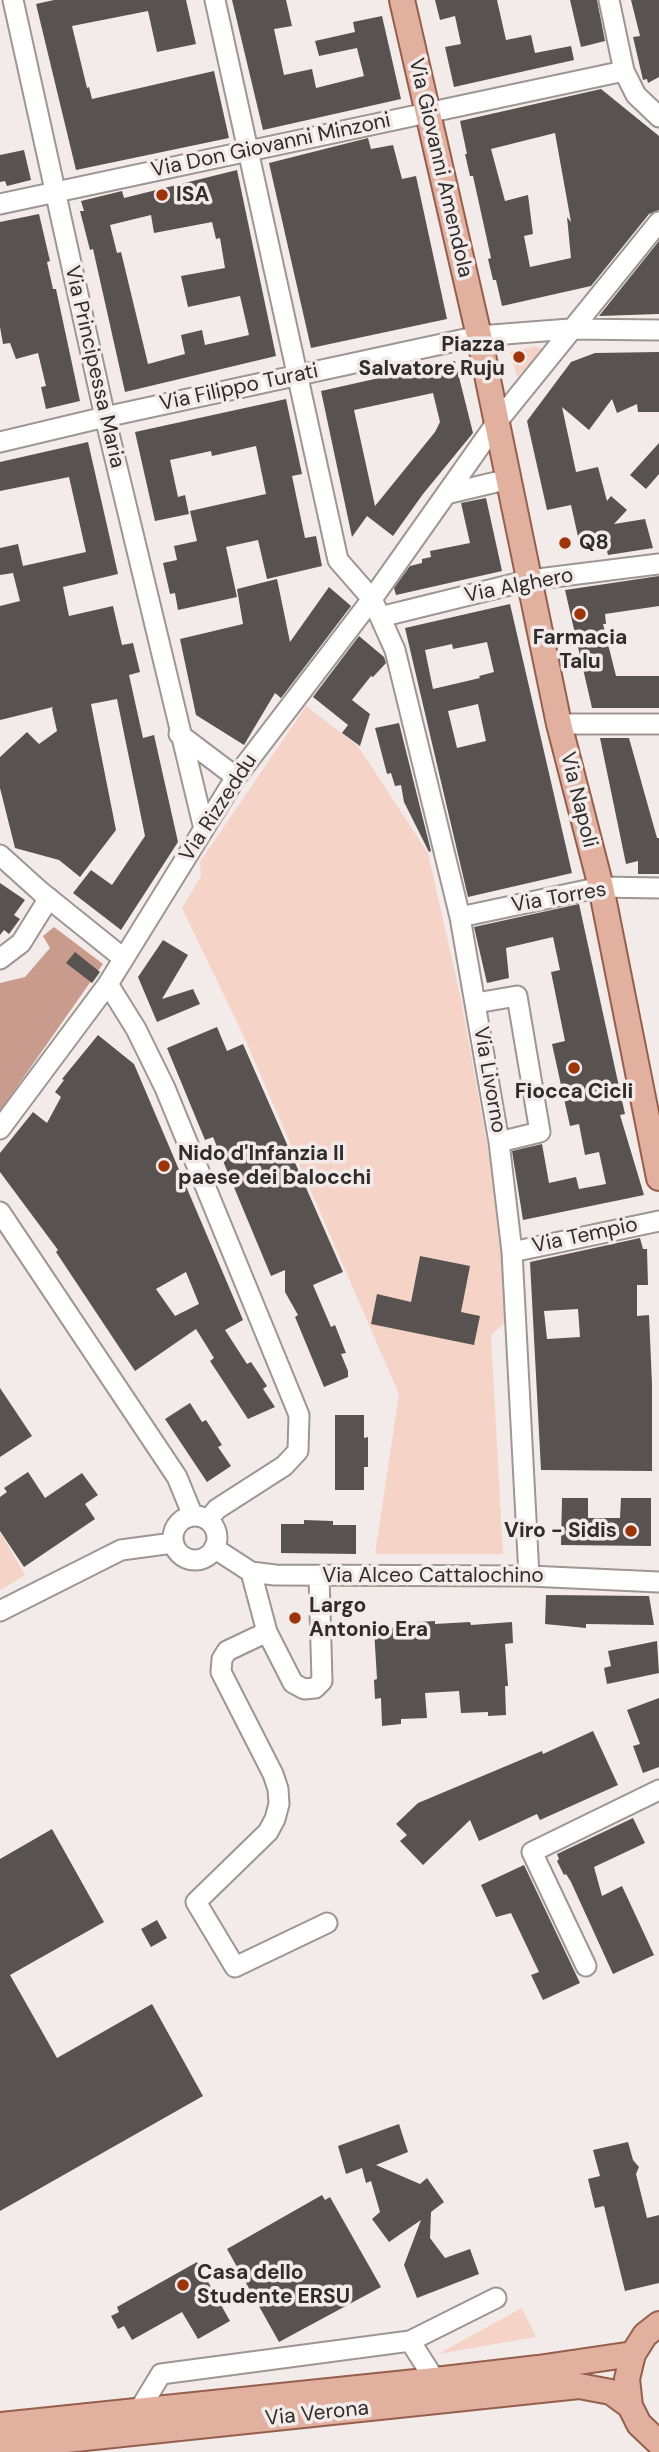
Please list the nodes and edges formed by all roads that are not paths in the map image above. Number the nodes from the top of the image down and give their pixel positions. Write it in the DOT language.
graph roads {
  1 [pos="13,0"];
  2 [pos="215,0"];
  3 [pos="402,0"];
  4 [pos="609,0"];
  5 [pos="624,71"];
  6 [pos="427,112"];
  7 [pos="659,117"];
  8 [pos="249,152"];
  9 [pos="55,192"];
  10 [pos="0,204"];
  11 [pos="659,222"];
  12 [pos="570,329"];
  13 [pos="659,330"];
  14 [pos="479,336"];
  15 [pos="298,374"];
  16 [pos="105,417"];
  17 [pos="497,422"];
  18 [pos="0,442"];
  19 [pos="509,479"];
  20 [pos="446,494"];
  21 [pos="659,564"];
  22 [pos="530,580"];
  23 [pos="372,598"];
  24 [pos="380,617"];
  25 [pos="559,724"];
  26 [pos="659,724"];
  27 [pos="179,734"];
  28 [pos="236,777"];
  29 [pos="204,829"];
  30 [pos="0,855"];
  31 [pos="601,887"];
  32 [pos="659,888"];
  33 [pos="49,898"];
  34 [pos="460,917"];
  35 [pos="123,958"];
  36 [pos="0,959"];
  37 [pos="108,984"];
  38 [pos="476,1003"];
  39 [pos="0,1129"];
  40 [pos="499,1142"];
  41 [pos="659,1178"];
  42 [pos="0,1212"];
  43 [pos="659,1221"];
  44 [pos="512,1252"];
  45 [pos="200,1518"];
  46 [pos="173,1543"];
  47 [pos="215,1548"];
  48 [pos="251,1572"];
  49 [pos="319,1576"];
  50 [pos="529,1576"];
  51 [pos="659,1581"];
  52 [pos="0,1611"];
  53 [pos="267,1632"];
  54 [pos="659,1790"];
  55 [pos="327,1923"];
  56 [pos="586,1966"];
  57 [pos="496,2298"];
  58 [pos="659,2324"];
  59 [pos="410,2342"];
  60 [pos="633,2354"];
  61 [pos="435,2380"];
  62 [pos="630,2406"];
  63 [pos="138,2412"];
  64 [pos="0,2425"];
  65 [pos="659,2443"];
  66 [pos="0,2447"];
  1 -- 9 [label="street, Via Principessa Maria"];
  2 -- 8 [label="street, Via Livorno"];
  3 -- 6 [label="main road, Via Giovanni Amendola"];
  4 -- 5 [label="street"];
  5 -- 6 [label="street, Via Don Giovanni Minzoni"];
  5 -- 7 [label="street"];
  6 -- 8 [label="street, Via Don Giovanni Minzoni"];
  6 -- 14 [label="main road, Via Giovanni Amendola"];
  8 -- 9 [label="street, Via Don Giovanni Minzoni"];
  8 -- 15 [label="street, Via Livorno"];
  9 -- 10 [label="street, Via Don Giovanni Minzoni"];
  9 -- 16 [label="street, Via Principessa Maria"];
  11 -- 12 [label="street"];
  12 -- 13 [label="street"];
  12 -- 14 [label="street"];
  12 -- 17 [label="street"];
  14 -- 15 [label="street, Via Filippo Turati"];
  14 -- 17 [label="main road"];
  15 -- 16 [label="street, Via Filippo Turati"];
  15 -- 23 [label="street, Via Livorno"];
  16 -- 18 [label="street, Via Filippo Turati"];
  16 -- 27 [label="street, Via Principessa Maria"];
  17 -- 19 [label="main road, Via Napoli"];
  17 -- 20 [label="street, Via Rizzeddu"];
  19 -- 20 [label="street"];
  19 -- 22 [label="main road, Via Napoli"];
  20 -- 23 [label="street, Via Rizzeddu"];
  21 -- 22 [label="street, Via Alghero"];
  22 -- 24 [label="street, Via Alghero"];
  22 -- 25 [label="main road, Via Napoli"];
  23 -- 24 [label="street, Via Livorno"];
  23 -- 28 [label="street, Via Rizzeddu"];
  24 -- 34 [label="street, Via Livorno"];
  25 -- 26 [label="street"];
  25 -- 31 [label="main road, Via Napoli"];
  27 -- 28 [label="street"];
  27 -- 29 [label="street, Via Principessa Maria"];
  28 -- 29 [label="street, Via Rizzeddu"];
  29 -- 35 [label="street, Via Rizzeddu"];
  30 -- 33 [label="street"];
  31 -- 32 [label="street, Via Torres"];
  31 -- 34 [label="street, Via Torres"];
  31 -- 41 [label="main road, Via Napoli"];
  33 -- 35 [label="street"];
  33 -- 36 [label="street"];
  34 -- 38 [label="street, Via Livorno"];
  35 -- 37 [label="street, Via Rizzeddu"];
  37 -- 39 [label="street, Via Rizzeddu"];
  37 -- 45 [label="street"];
  38 -- 40 [label="street, Via Livorno"];
  38 -- 40 [label="street"];
  40 -- 44 [label="street, Via Livorno"];
  42 -- 45 [label="street"];
  43 -- 44 [label="street, Via Tempio"];
  44 -- 50 [label="street, Via Livorno"];
  45 -- 46 [label="street"];
  45 -- 47 [label="street"];
  46 -- 47 [label="street"];
  46 -- 52 [label="street"];
  47 -- 48 [label="street, Via Alceo Cattalochino"];
  48 -- 49 [label="street, Via Alceo Cattalochino"];
  48 -- 53 [label="street"];
  49 -- 50 [label="street, Via Alceo Cattalochino"];
  49 -- 53 [label="street"];
  50 -- 51 [label="street, Via Alceo Cattalochino"];
  53 -- 55 [label="street"];
  54 -- 56 [label="street"];
  57 -- 59 [label="street"];
  58 -- 60 [label="main road"];
  59 -- 61 [label="street"];
  59 -- 63 [label="street"];
  60 -- 61 [label="main road, Via Verona"];
  60 -- 62 [label="main road"];
  61 -- 63 [label="main road, Via Verona"];
  62 -- 65 [label="main road"];
  62 -- 66 [label="main road, Via Verona"];
  63 -- 64 [label="main road, Via Verona"];
}
